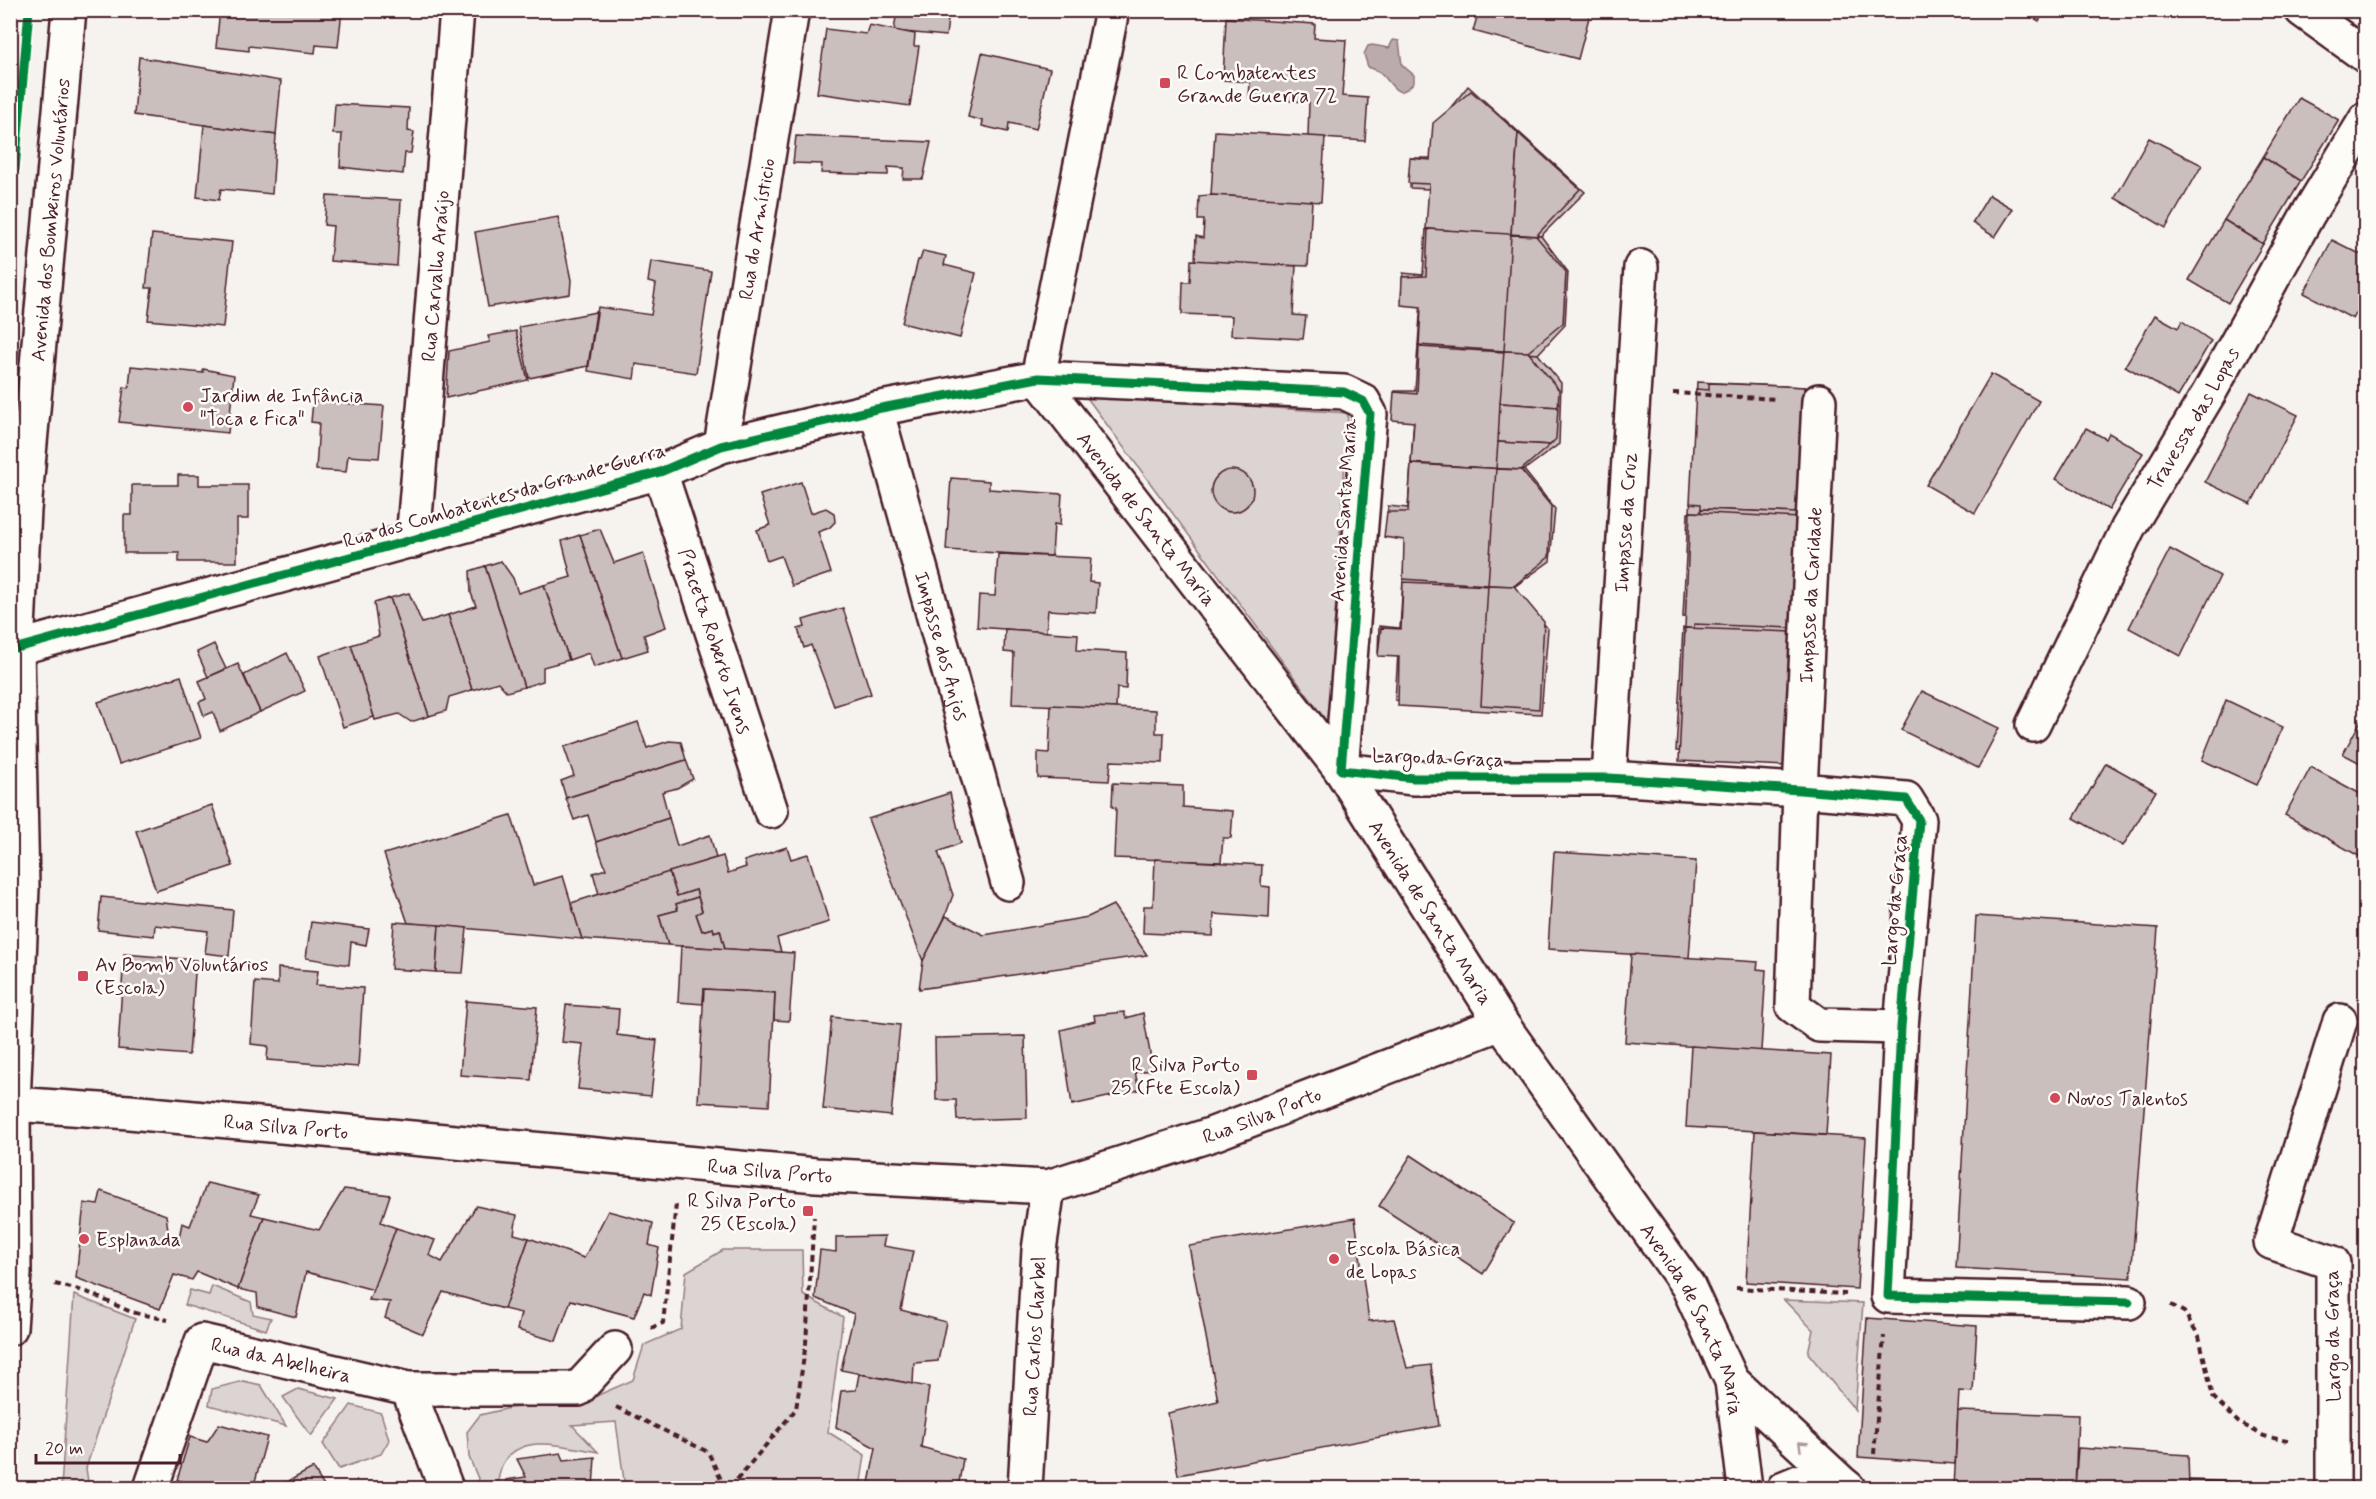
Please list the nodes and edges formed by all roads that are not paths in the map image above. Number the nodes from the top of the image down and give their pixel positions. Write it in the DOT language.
graph roads {
  1 [pos="69,10"];
  2 [pos="457,10"];
  3 [pos="792,10"];
  4 [pos="1112,10"];
  5 [pos="2302,10"];
  6 [pos="2366,56"];
  7 [pos="2366,119"];
  8 [pos="1641,267"];
  9 [pos="1038,378"];
  10 [pos="1820,401"];
  11 [pos="876,409"];
  12 [pos="721,446"];
  13 [pos="660,472"];
  14 [pos="413,542"];
  15 [pos="17,648"];
  16 [pos="2033,725"];
  17 [pos="1341,770"];
  18 [pos="1610,778"];
  19 [pos="1800,790"];
  20 [pos="771,810"];
  21 [pos="1008,883"];
  22 [pos="2340,1021"];
  23 [pos="1501,1023"];
  24 [pos="1901,1027"];
  25 [pos="13,1104"];
  26 [pos="1048,1187"];
  27 [pos="2130,1302"];
  28 [pos="10,1328"];
  29 [pos="615,1349"];
  30 [pos="1732,1381"];
  31 [pos="408,1389"];
  32 [pos="1846,1487"];
  33 [pos="151,1488"];
  34 [pos="446,1488"];
  35 [pos="1024,1488"];
  36 [pos="1745,1488"];
  37 [pos="1784,1488"];
  38 [pos="2333,1488"];
  1 -- 15 [label="street, Avenida dos Bombeiros Voluntários"];
  2 -- 14 [label="street, Rua Carvalho Araújo"];
  3 -- 12 [label="street, Rua do Armísticio"];
  4 -- 9 [label="street"];
  5 -- 6 [label="street"];
  7 -- 16 [label="street, Travessa das Lopas"];
  8 -- 18 [label="street, Impasse da Cruz"];
  9 -- 11 [label="street, Rua dos Combatentes da Grande Guerra"];
  9 -- 17 [label="street, Avenida de Santa Maria"];
  9 -- 17 [label="street, Avenida Santa Maria"];
  10 -- 19 [label="street, Impasse da Caridade"];
  11 -- 12 [label="street, Rua dos Combatentes da Grande Guerra"];
  11 -- 21 [label="street, Impasse dos Anjos"];
  12 -- 13 [label="street, Rua dos Combatentes da Grande Guerra"];
  13 -- 14 [label="street, Rua dos Combatentes da Grande Guerra"];
  13 -- 20 [label="street, Praceta Roberto Ivens"];
  14 -- 15 [label="street, Rua dos Combatentes da Grande Guerra"];
  15 -- 25 [label="street, Avenida dos Bombeiros Voluntários"];
  17 -- 18 [label="street, Largo da Graça"];
  17 -- 23 [label="street, Avenida de Santa Maria"];
  18 -- 19 [label="street, Largo da Graça"];
  19 -- 24 [label="street"];
  19 -- 24 [label="street, Largo da Graça"];
  22 -- 38 [label="street, Largo da Graça"];
  23 -- 26 [label="street, Rua Silva Porto"];
  23 -- 30 [label="street, Avenida de Santa Maria"];
  24 -- 27 [label="street, Largo da Graça"];
  25 -- 26 [label="street, Rua Silva Porto"];
  25 -- 28 [label="street, Avenida dos Bombeiros Voluntários"];
  26 -- 35 [label="street, Rua Carlos Charbel"];
  29 -- 31 [label="street, Rua da Abelheira"];
  32 -- 30 [label="street, one-way"];
  30 -- 36 [label="street, Avenida de Santa Maria"];
  31 -- 33 [label="street, Rua da Abelheira"];
  31 -- 34 [label="street"];
  32 -- 37 [label="street"];
}
